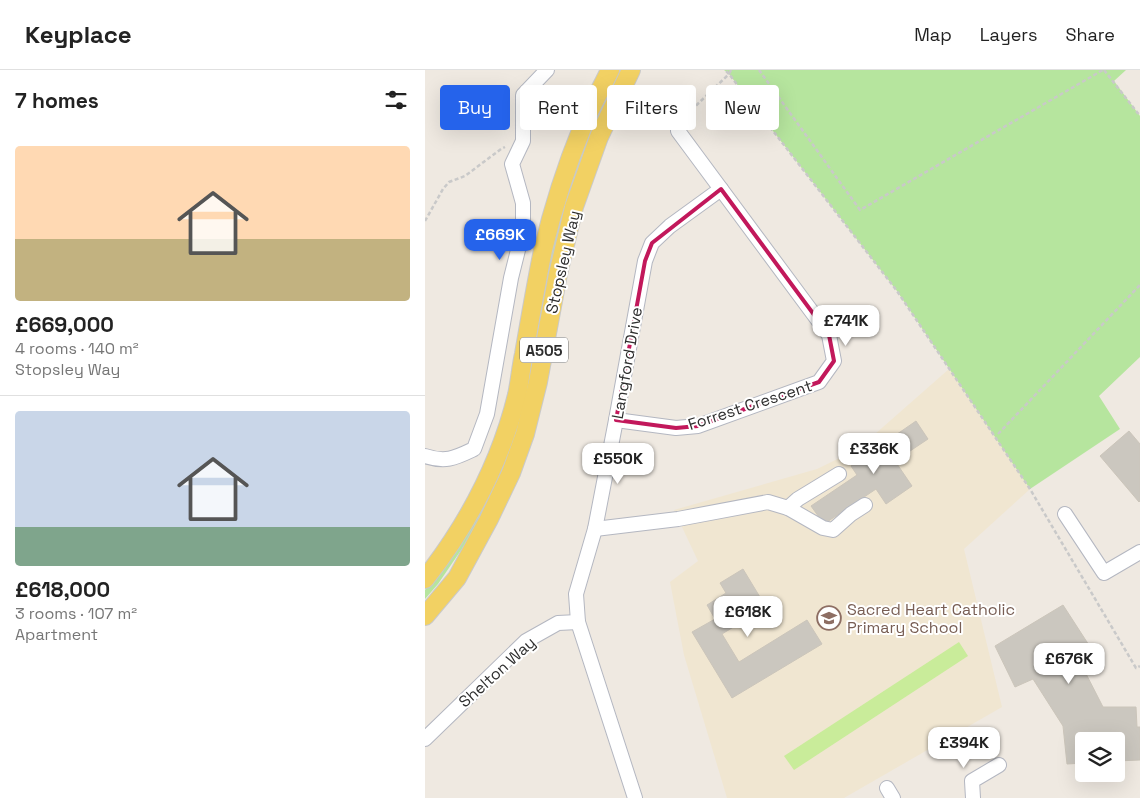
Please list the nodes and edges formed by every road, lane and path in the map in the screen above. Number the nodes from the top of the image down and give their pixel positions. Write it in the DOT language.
graph roads {
  1 [pos="547,70"];
  2 [pos="611,70"];
  3 [pos="631,70"];
  4 [pos="725,70"];
  5 [pos="759,70"];
  6 [pos="1104,70"];
  7 [pos="730,72"];
  8 [pos="1140,116"];
  9 [pos="678,131"];
  10 [pos="523,141"];
  11 [pos="721,189"];
  12 [pos="425,221"];
  13 [pos="1140,286"];
  14 [pos="617,420"];
  15 [pos="998,434"];
  16 [pos="425,456"];
  17 [pos="839,474"];
  18 [pos="865,505"];
  19 [pos="789,508"];
  20 [pos="1065,514"];
  21 [pos="595,529"];
  22 [pos="1140,552"];
  23 [pos="425,579"];
  24 [pos="425,616"];
  25 [pos="578,622"];
  26 [pos="1140,666"];
  27 [pos="425,739"];
  28 [pos="999,765"];
  29 [pos="634,796"];
  30 [pos="619,798"];
  31 [pos="973,798"];
  1 -- 10 [label="street"];
  2 -- 23 [label="main road, Stopsley Way / A505"];
  3 -- 24 [label="main road, Stopsley Way / A505"];
  4 -- 7 [label="path"];
  5 -- 6 [label="path"];
  6 -- 8 [label="path"];
  7 -- 9 [label="path"];
  7 -- 26 [label="path"];
  9 -- 11 [label="street, Forrest Crescent"];
  10 -- 12 [label="path"];
  10 -- 16 [label="street"];
  11 -- 14 [label="street, Langford Drive"];
  11 -- 14 [label="street, Forrest Crescent"];
  13 -- 15 [label="path"];
  14 -- 21 [label="street, Langford Drive"];
  17 -- 19 [label="street"];
  18 -- 19 [label="street"];
  19 -- 21 [label="street"];
  20 -- 22 [label="street"];
  21 -- 25 [label="street, Langford Drive"];
  25 -- 27 [label="street, Shelton Way"];
  25 -- 29 [label="street, Langford Drive"];
  28 -- 31 [label="street"];
  29 -- 30 [label="street"];
}
